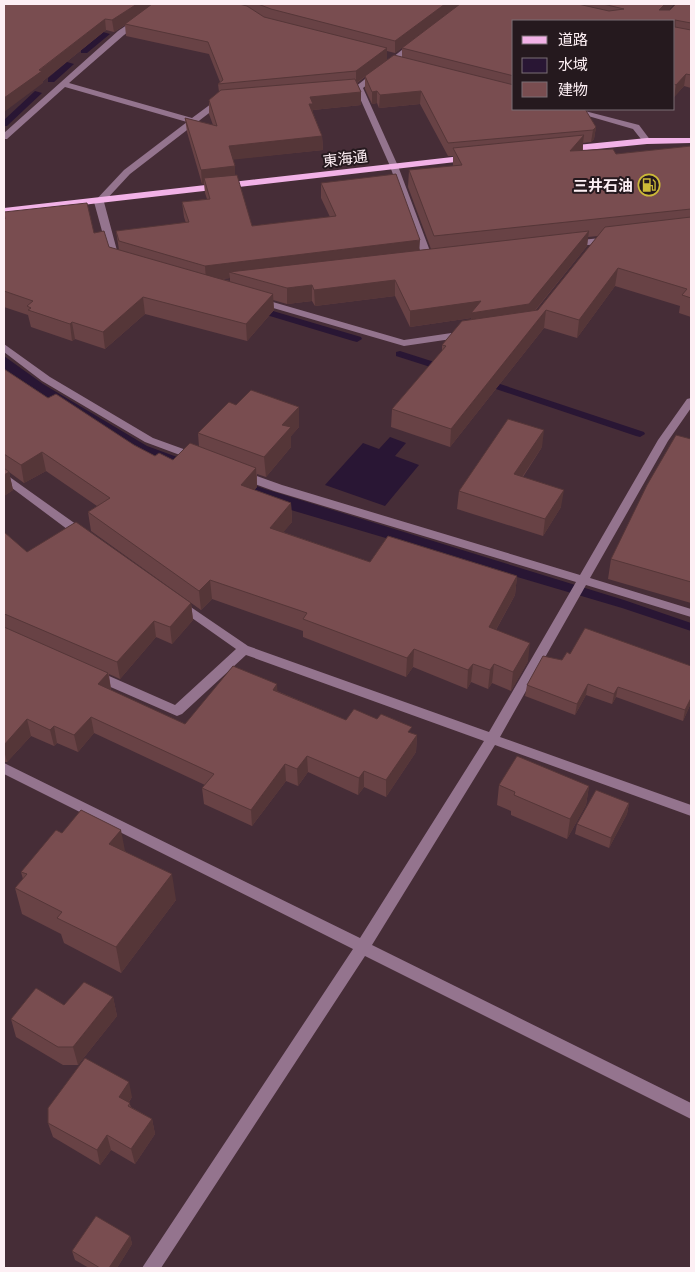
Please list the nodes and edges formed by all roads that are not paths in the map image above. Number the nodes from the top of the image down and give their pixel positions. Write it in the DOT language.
graph roads {
  1 [pos="163,4"];
  2 [pos="420,40"];
  3 [pos="62,84"];
  4 [pos="228,99"];
  5 [pos="572,110"];
  6 [pos="192,121"];
  7 [pos="4,137"];
  8 [pos="648,141"];
  9 [pos="691,141"];
  10 [pos="560,150"];
  11 [pos="482,157"];
  12 [pos="394,166"];
  13 [pos="99,202"];
  14 [pos="4,210"];
  15 [pos="617,239"];
  16 [pos="599,241"];
  17 [pos="561,245"];
  18 [pos="586,256"];
  19 [pos="428,259"];
  20 [pos="133,265"];
  21 [pos="248,298"];
  22 [pos="473,333"];
  23 [pos="4,347"];
  24 [pos="691,401"];
  25 [pos="204,461"];
  26 [pos="232,471"];
  27 [pos="4,477"];
  28 [pos="93,542"];
  29 [pos="583,580"];
  30 [pos="172,598"];
  31 [pos="691,613"];
  32 [pos="244,648"];
  33 [pos="87,672"];
  34 [pos="492,739"];
  35 [pos="4,768"];
  36 [pos="691,811"];
  37 [pos="362,948"];
  38 [pos="691,1111"];
  39 [pos="151,1268"];
  1 -- 3 [label="street"];
  2 -- 12 [label="street"];
  3 -- 6 [label="street"];
  3 -- 7 [label="street"];
  4 -- 6 [label="street"];
  5 -- 8 [label="street"];
  6 -- 13 [label="street"];
  8 -- 9 [label="main road"];
  8 -- 10 [label="main road"];
  11 -- 12 [label="main road, 東海通"];
  12 -- 13 [label="main road, 東海通"];
  12 -- 19 [label="street"];
  13 -- 14 [label="main road, 東海通"];
  13 -- 20 [label="street"];
  15 -- 16 [label="street"];
  16 -- 17 [label="street"];
  16 -- 18 [label="street"];
  21 -- 22 [label="street"];
  23 -- 25 [label="street"];
  24 -- 29 [label="street"];
  26 -- 29 [label="street"];
  27 -- 28 [label="street"];
  29 -- 31 [label="street"];
  29 -- 34 [label="street"];
  30 -- 32 [label="street"];
  32 -- 33 [label="street"];
  32 -- 34 [label="street"];
  34 -- 36 [label="street"];
  34 -- 37 [label="street"];
  35 -- 37 [label="street"];
  37 -- 38 [label="street"];
  37 -- 39 [label="street"];
}
